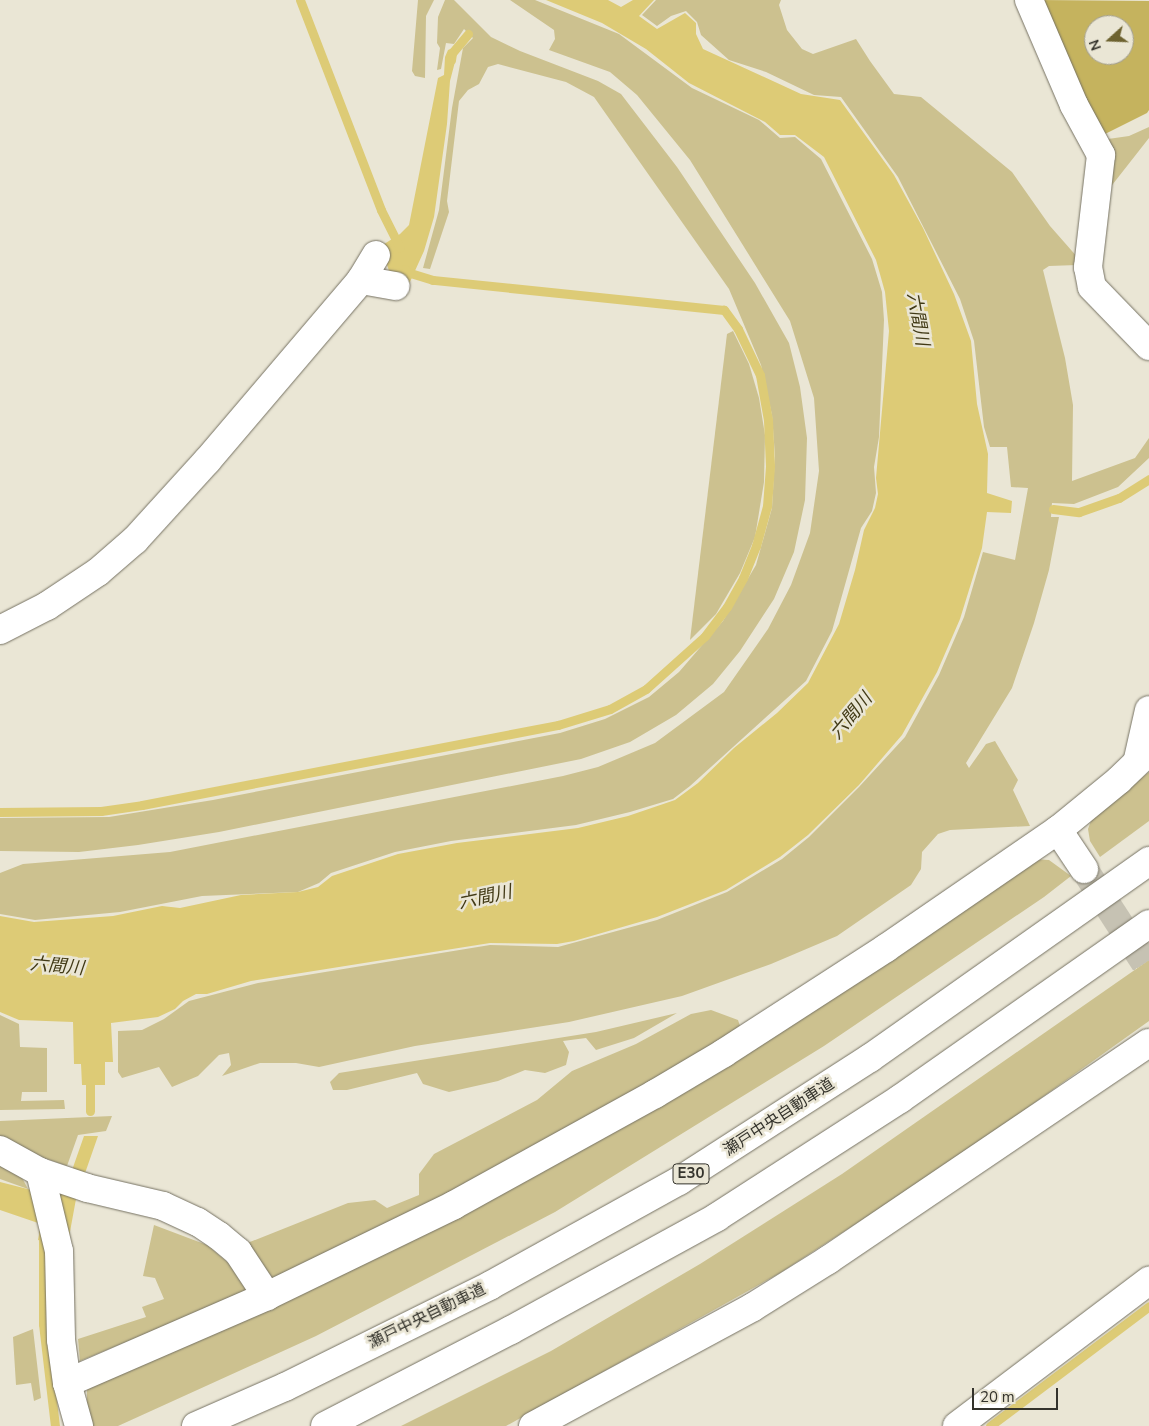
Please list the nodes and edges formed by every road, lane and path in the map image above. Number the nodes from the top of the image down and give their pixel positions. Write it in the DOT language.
graph roads {
  1 [pos="1029,0"];
  2 [pos="376,255"];
  3 [pos="361,280"];
  4 [pos="396,286"];
  5 [pos="1149,346"];
  6 [pos="0,630"];
  7 [pos="1149,710"];
  8 [pos="1144,755"];
  9 [pos="1058,830"];
  10 [pos="1149,860"];
  11 [pos="1084,869"];
  12 [pos="1149,924"];
  13 [pos="1149,1043"];
  14 [pos="0,1150"];
  15 [pos="58,1182"];
  16 [pos="1149,1281"];
  17 [pos="267,1296"];
  18 [pos="67,1383"];
  19 [pos="959,1425"];
  20 [pos="79,1426"];
  21 [pos="196,1426"];
  22 [pos="325,1426"];
  23 [pos="533,1426"];
  1 -- 5 [label="main road"];
  2 -- 3 [label="main road"];
  3 -- 4 [label="main road"];
  3 -- 6 [label="main road"];
  7 -- 8 [label="main road"];
  8 -- 9 [label="main road"];
  9 -- 11 [label="main road"];
  9 -- 17 [label="main road"];
  10 -- 21 [label="main road, 瀬戸中央自動車道 / E30"];
  12 -- 22 [label="main road"];
  13 -- 23 [label="main road"];
  14 -- 15 [label="main road"];
  15 -- 17 [label="main road"];
  15 -- 18 [label="main road"];
  16 -- 19 [label="main road"];
  17 -- 18 [label="main road"];
  18 -- 20 [label="main road"];
}
